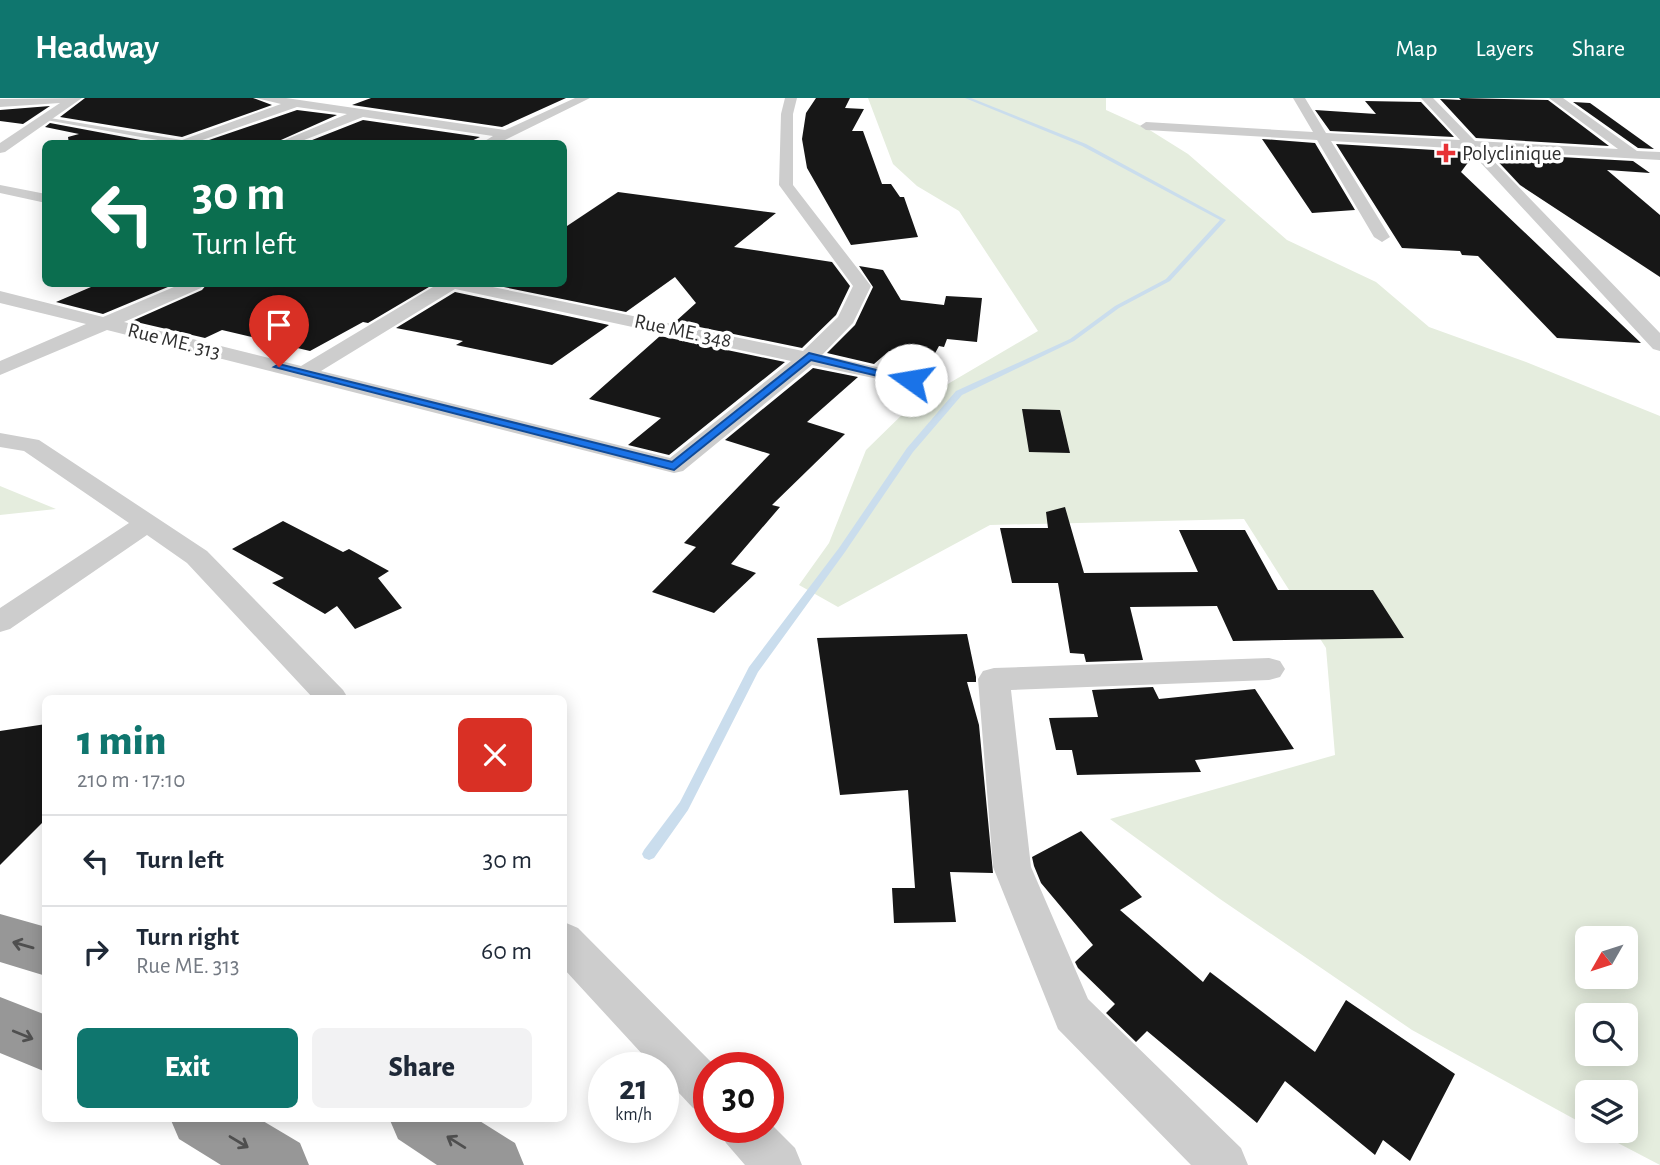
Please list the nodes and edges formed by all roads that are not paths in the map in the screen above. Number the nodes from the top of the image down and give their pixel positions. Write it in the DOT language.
graph roads {
  1 [pos="262,98"];
  2 [pos="310,98"];
  3 [pos="584,98"];
  4 [pos="791,98"];
  5 [pos="1298,98"];
  6 [pos="1427,98"];
  7 [pos="1555,98"];
  8 [pos="75,99"];
  9 [pos="0,103"];
  10 [pos="296,103"];
  11 [pos="363,113"];
  12 [pos="46,118"];
  13 [pos="1146,126"];
  14 [pos="507,134"];
  15 [pos="1322,136"];
  16 [pos="163,140"];
  17 [pos="188,140"];
  18 [pos="292,140"];
  19 [pos="494,140"];
  20 [pos="1472,145"];
  21 [pos="0,149"];
  22 [pos="1632,154"];
  23 [pos="1660,156"];
  24 [pos="1651,168"];
  25 [pos="0,190"];
  26 [pos="42,190"];
  27 [pos="29,195"];
  28 [pos="42,198"];
  29 [pos="1382,237"];
  30 [pos="188,287"];
  31 [pos="445,287"];
  32 [pos="471,287"];
  33 [pos="0,297"];
  34 [pos="106,325"];
  35 [pos="1660,345"];
  36 [pos="809,356"];
  37 [pos="0,369"];
  38 [pos="304,373"];
  39 [pos="911,380"];
  40 [pos="0,440"];
  41 [pos="147,523"];
  42 [pos="0,622"];
  43 [pos="1269,669"];
  44 [pos="329,695"];
  45 [pos="0,938"];
  46 [pos="567,944"];
  47 [pos="42,951"];
  48 [pos="0,1025"];
  49 [pos="42,1042"];
  50 [pos="693,1076"];
  51 [pos="207,1122"];
  52 [pos="425,1122"];
  53 [pos="757,1143"];
  54 [pos="278,1165"];
  55 [pos="493,1165"];
  56 [pos="778,1165"];
  57 [pos="1224,1165"];
  1 -- 10 [label="street"];
  2 -- 10 [label="street"];
  3 -- 14 [label="street"];
  4 -- 36 [label="street"];
  5 -- 15 [label="street"];
  6 -- 20 [label="street"];
  7 -- 22 [label="street"];
  8 -- 9 [label="street"];
  8 -- 12 [label="street"];
  10 -- 11 [label="street"];
  10 -- 17 [label="street"];
  11 -- 14 [label="street"];
  11 -- 18 [label="street"];
  12 -- 16 [label="lane"];
  12 -- 21 [label="street"];
  13 -- 15 [label="street"];
  14 -- 19 [label="street"];
  15 -- 20 [label="street"];
  15 -- 29 [label="street"];
  20 -- 22 [label="street"];
  20 -- 35 [label="street"];
  22 -- 23 [label="street"];
  22 -- 24 [label="street"];
  25 -- 27 [label="street"];
  26 -- 27 [label="street"];
  27 -- 28 [label="street"];
  30 -- 34 [label="street"];
  31 -- 38 [label="street"];
  32 -- 36 [label="street, Rue ME. 348"];
  33 -- 34 [label="street, Rue ME. 313"];
  34 -- 37 [label="street"];
  34 -- 38 [label="street, Rue ME. 313"];
  36 -- 38 [label="street, Rue ME. 313"];
  36 -- 39 [label="street, Rue ME. 348"];
  40 -- 41 [label="street"];
  41 -- 42 [label="street"];
  41 -- 44 [label="street"];
  43 -- 57 [label="street"];
  47 -- 45 [label="highway, one-way"];
  46 -- 50 [label="street"];
  48 -- 49 [label="highway, one-way"];
  51 -- 54 [label="highway, one-way"];
  55 -- 52 [label="highway, one-way"];
  53 -- 56 [label="street"];
}
